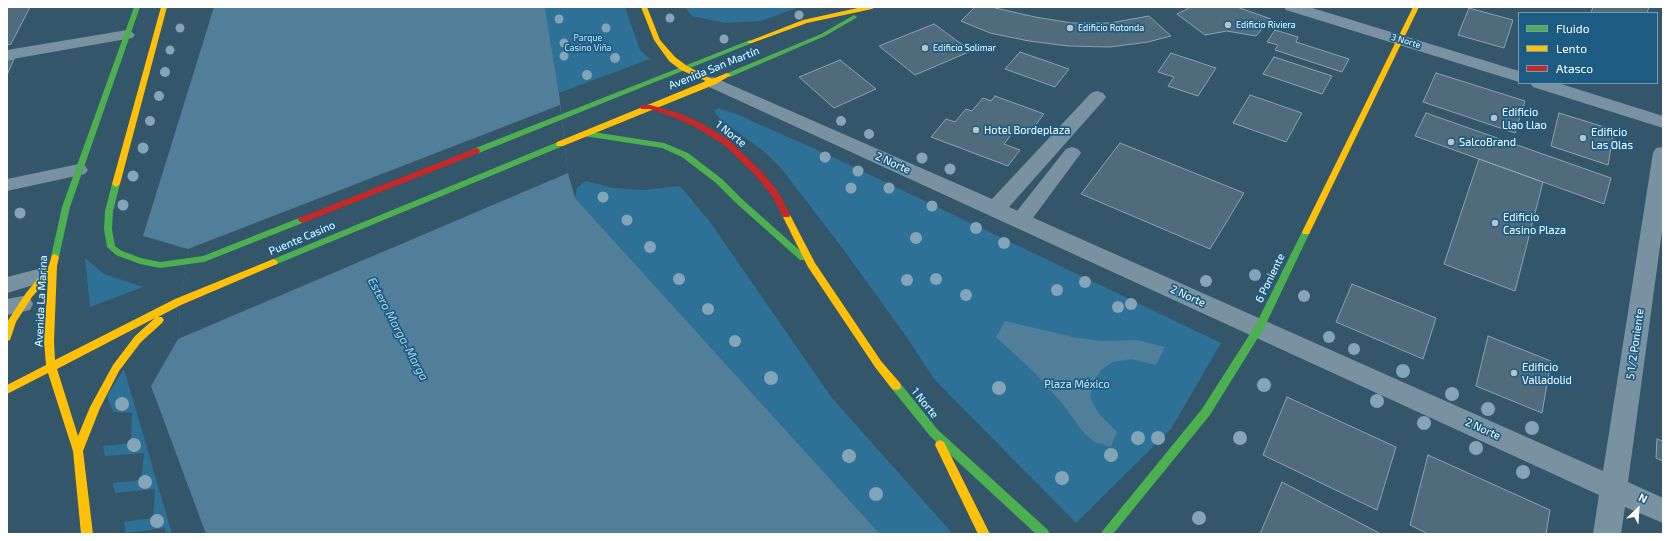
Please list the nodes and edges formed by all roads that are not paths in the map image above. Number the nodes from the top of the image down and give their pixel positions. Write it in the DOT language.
graph roads {
  1 [pos="137,7"];
  2 [pos="164,7"];
  3 [pos="644,7"];
  4 [pos="1292,7"];
  5 [pos="1416,7"];
  6 [pos="869,8"];
  7 [pos="125,40"];
  8 [pos="1400,40"];
  9 [pos="7,55"];
  10 [pos="7,60"];
  11 [pos="684,68"];
  12 [pos="1518,77"];
  13 [pos="713,82"];
  14 [pos="1542,84"];
  15 [pos="1097,97"];
  16 [pos="613,107"];
  17 [pos="628,107"];
  18 [pos="650,107"];
  19 [pos="582,109"];
  20 [pos="564,116"];
  21 [pos="1663,122"];
  22 [pos="585,134"];
  23 [pos="567,141"];
  24 [pos="1072,153"];
  25 [pos="1663,153"];
  26 [pos="77,177"];
  27 [pos="7,185"];
  28 [pos="7,197"];
  29 [pos="995,209"];
  30 [pos="1020,221"];
  31 [pos="811,265"];
  32 [pos="50,270"];
  33 [pos="7,285"];
  34 [pos="178,302"];
  35 [pos="15,306"];
  36 [pos="1259,328"];
  37 [pos="7,337"];
  38 [pos="51,367"];
  39 [pos="7,390"];
  40 [pos="934,433"];
  41 [pos="78,451"];
  42 [pos="1614,489"];
  43 [pos="1663,511"];
  44 [pos="86,534"];
  45 [pos="984,534"];
  46 [pos="1044,534"];
  47 [pos="1106,534"];
  48 [pos="1607,534"];
  1 -- 7 [label="main road, Avenida La Marina"];
  2 -- 20 [label="main road, Puente Casino"];
  3 -- 11 [label="main road"];
  4 -- 8 [label="street, 3 Norte"];
  5 -- 8 [label="main road, 6 Poniente"];
  6 -- 11 [label="main road, Avenida San Martín"];
  6 -- 13 [label="main road, Avenida San Martín"];
  7 -- 9 [label="lane"];
  7 -- 10 [label="lane"];
  7 -- 26 [label="main road, Avenida La Marina"];
  8 -- 12 [label="street, 3 Norte"];
  8 -- 36 [label="main road, 6 Poniente"];
  11 -- 13 [label="main road"];
  11 -- 19 [label="main road, Avenida San Martín"];
  13 -- 18 [label="main road, Avenida San Martín"];
  13 -- 29 [label="street, 2 Norte"];
  14 -- 21 [label="street"];
  15 -- 29 [label="street"];
  16 -- 19 [label="main road"];
  17 -- 18 [label="main road, 1 Norte"];
  18 -- 22 [label="main road, Avenida San Martín"];
  18 -- 31 [label="main road, 1 Norte"];
  19 -- 20 [label="main road, Avenida San Martín"];
  22 -- 23 [label="main road, Avenida San Martín"];
  22 -- 31 [label="main road, 1 Norte"];
  23 -- 34 [label="main road, Puente Casino"];
  24 -- 30 [label="lane"];
  25 -- 42 [label="street, 5 1/2 Poniente"];
  26 -- 27 [label="lane"];
  26 -- 28 [label="lane"];
  26 -- 32 [label="main road, Avenida La Marina"];
  29 -- 30 [label="street, 2 Norte"];
  30 -- 36 [label="street, 2 Norte"];
  31 -- 40 [label="main road, 1 Norte"];
  32 -- 33 [label="lane"];
  32 -- 35 [label="main road"];
  32 -- 38 [label="main road, Avenida La Marina"];
  34 -- 38 [label="main road, Puente Casino"];
  34 -- 41 [label="main road"];
  35 -- 37 [label="main road"];
  36 -- 42 [label="street, 2 Norte"];
  36 -- 47 [label="main road, 6 Poniente"];
  38 -- 39 [label="main road, Puente Casino"];
  38 -- 41 [label="main road, Avenida La Marina"];
  40 -- 45 [label="main road"];
  40 -- 46 [label="main road, 1 Norte"];
  41 -- 44 [label="main road, Avenida La Marina"];
  42 -- 43 [label="street, 2 Norte"];
  42 -- 48 [label="street, 5 1/2 Poniente"];
}
